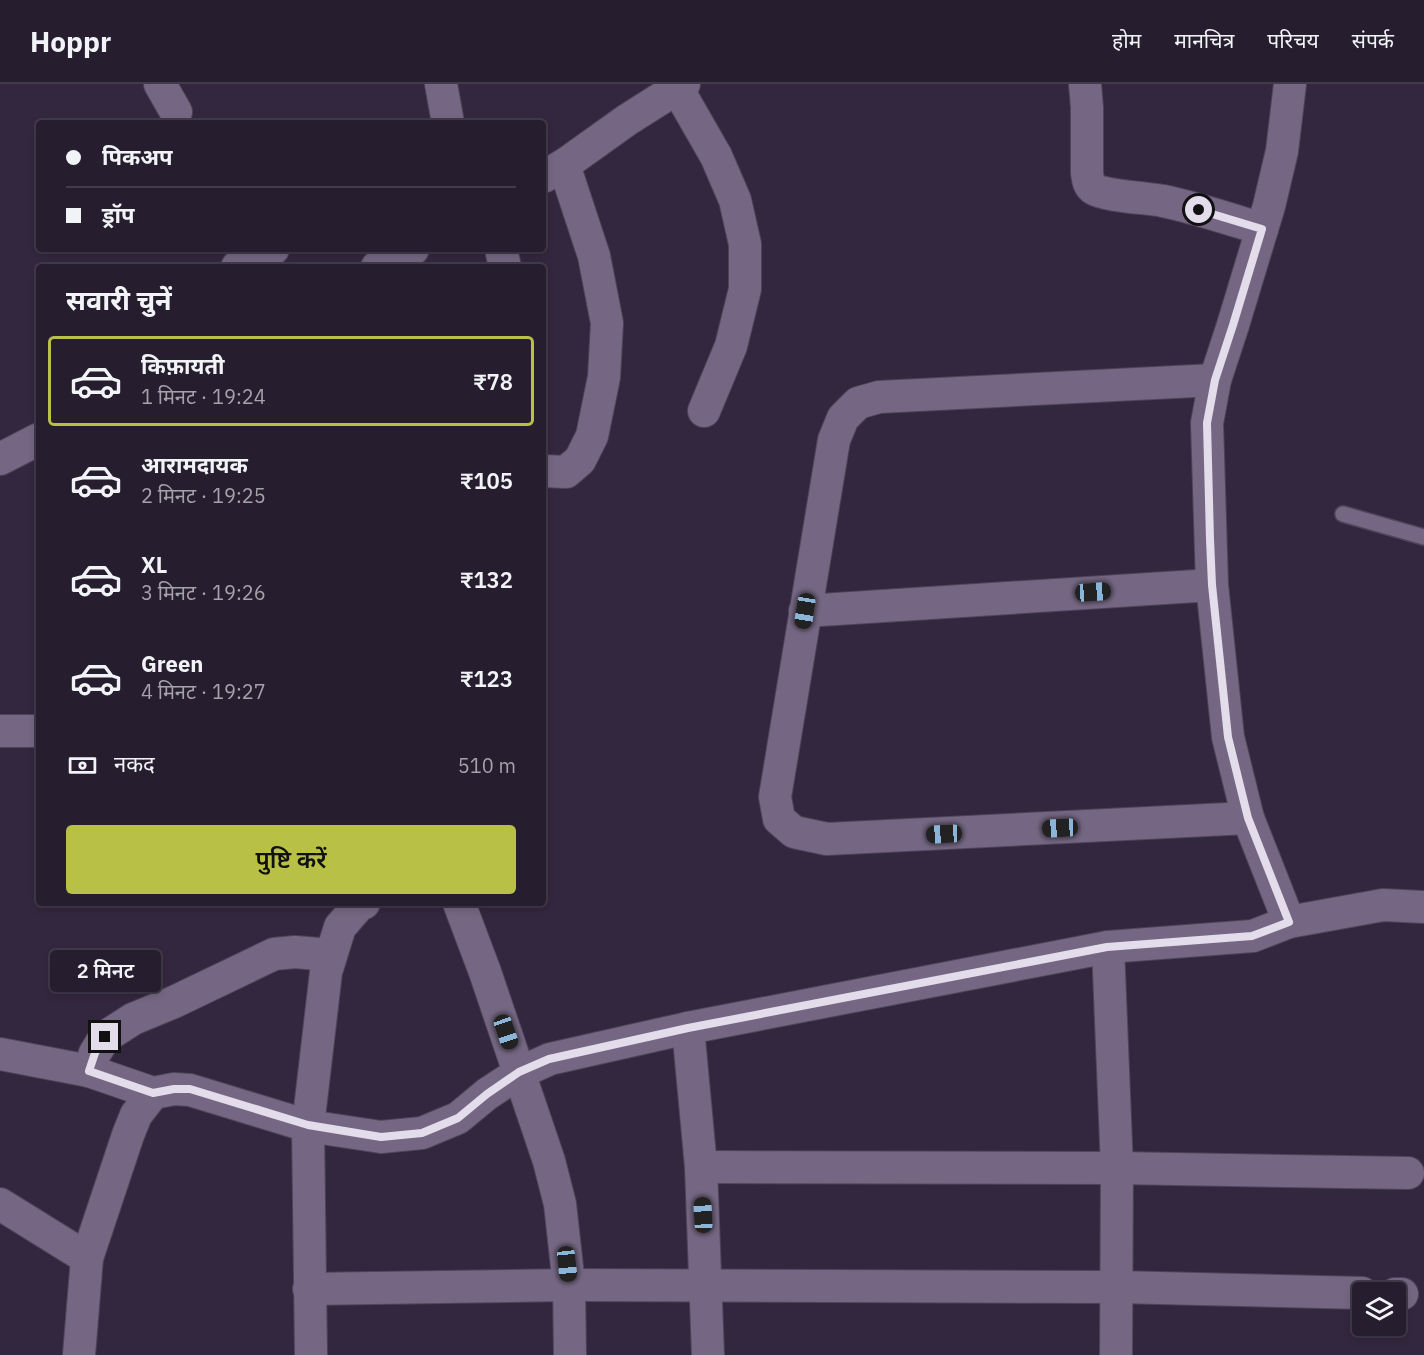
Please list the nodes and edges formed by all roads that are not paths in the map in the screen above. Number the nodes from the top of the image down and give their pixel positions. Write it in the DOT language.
graph roads {
  1 [pos="160,84"];
  2 [pos="441,84"];
  3 [pos="1085,84"];
  4 [pos="1290,84"];
  5 [pos="680,86"];
  6 [pos="176,112"];
  7 [pos="447,120"];
  8 [pos="553,171"];
  9 [pos="1262,229"];
  10 [pos="267,252"];
  11 [pos="407,252"];
  12 [pos="243,264"];
  13 [pos="383,264"];
  14 [pos="1215,380"];
  15 [pos="704,411"];
  16 [pos="36,441"];
  17 [pos="0,459"];
  18 [pos="546,471"];
  19 [pos="1343,514"];
  20 [pos="1424,537"];
  21 [pos="1212,585"];
  22 [pos="805,611"];
  23 [pos="0,731"];
  24 [pos="36,731"];
  25 [pos="1248,818"];
  26 [pos="358,906"];
  27 [pos="460,906"];
  28 [pos="1424,907"];
  29 [pos="1289,922"];
  30 [pos="1107,947"];
  31 [pos="331,955"];
  32 [pos="688,1028"];
  33 [pos="0,1054"];
  34 [pos="89,1071"];
  35 [pos="519,1072"];
  36 [pos="153,1093"];
  37 [pos="308,1125"];
  38 [pos="700,1167"];
  39 [pos="1118,1168"];
  40 [pos="1408,1173"];
  41 [pos="0,1204"];
  42 [pos="87,1258"];
  43 [pos="569,1284"];
  44 [pos="706,1285"];
  45 [pos="1117,1287"];
  46 [pos="309,1289"];
  47 [pos="1352,1293"];
  48 [pos="79,1355"];
  49 [pos="311,1355"];
  50 [pos="570,1355"];
  51 [pos="708,1355"];
  52 [pos="1116,1355"];
  1 -- 6 [label="street"];
  2 -- 7 [label="street"];
  3 -- 9 [label="street"];
  4 -- 9 [label="street"];
  5 -- 8 [label="street"];
  5 -- 15 [label="street"];
  8 -- 18 [label="street"];
  9 -- 14 [label="street"];
  10 -- 12 [label="street"];
  11 -- 13 [label="street"];
  14 -- 21 [label="street"];
  14 -- 22 [label="street"];
  16 -- 17 [label="street"];
  19 -- 20 [label="lane"];
  21 -- 22 [label="street"];
  21 -- 25 [label="street"];
  22 -- 25 [label="street"];
  23 -- 24 [label="street"];
  25 -- 29 [label="street"];
  26 -- 31 [label="street"];
  27 -- 35 [label="street"];
  28 -- 29 [label="street"];
  29 -- 30 [label="street"];
  30 -- 32 [label="street"];
  30 -- 39 [label="street"];
  31 -- 34 [label="street"];
  31 -- 37 [label="street"];
  32 -- 35 [label="street"];
  32 -- 38 [label="street"];
  33 -- 34 [label="street"];
  34 -- 36 [label="street"];
  35 -- 37 [label="street"];
  35 -- 43 [label="street"];
  36 -- 37 [label="street"];
  36 -- 42 [label="street"];
  37 -- 46 [label="street"];
  38 -- 39 [label="street"];
  38 -- 44 [label="street"];
  39 -- 40 [label="street"];
  39 -- 45 [label="street"];
  41 -- 42 [label="street"];
  42 -- 48 [label="street"];
  43 -- 44 [label="street"];
  43 -- 46 [label="street"];
  43 -- 50 [label="street"];
  44 -- 45 [label="street"];
  44 -- 51 [label="street"];
  45 -- 47 [label="street"];
  45 -- 52 [label="street"];
  46 -- 49 [label="street"];
}
